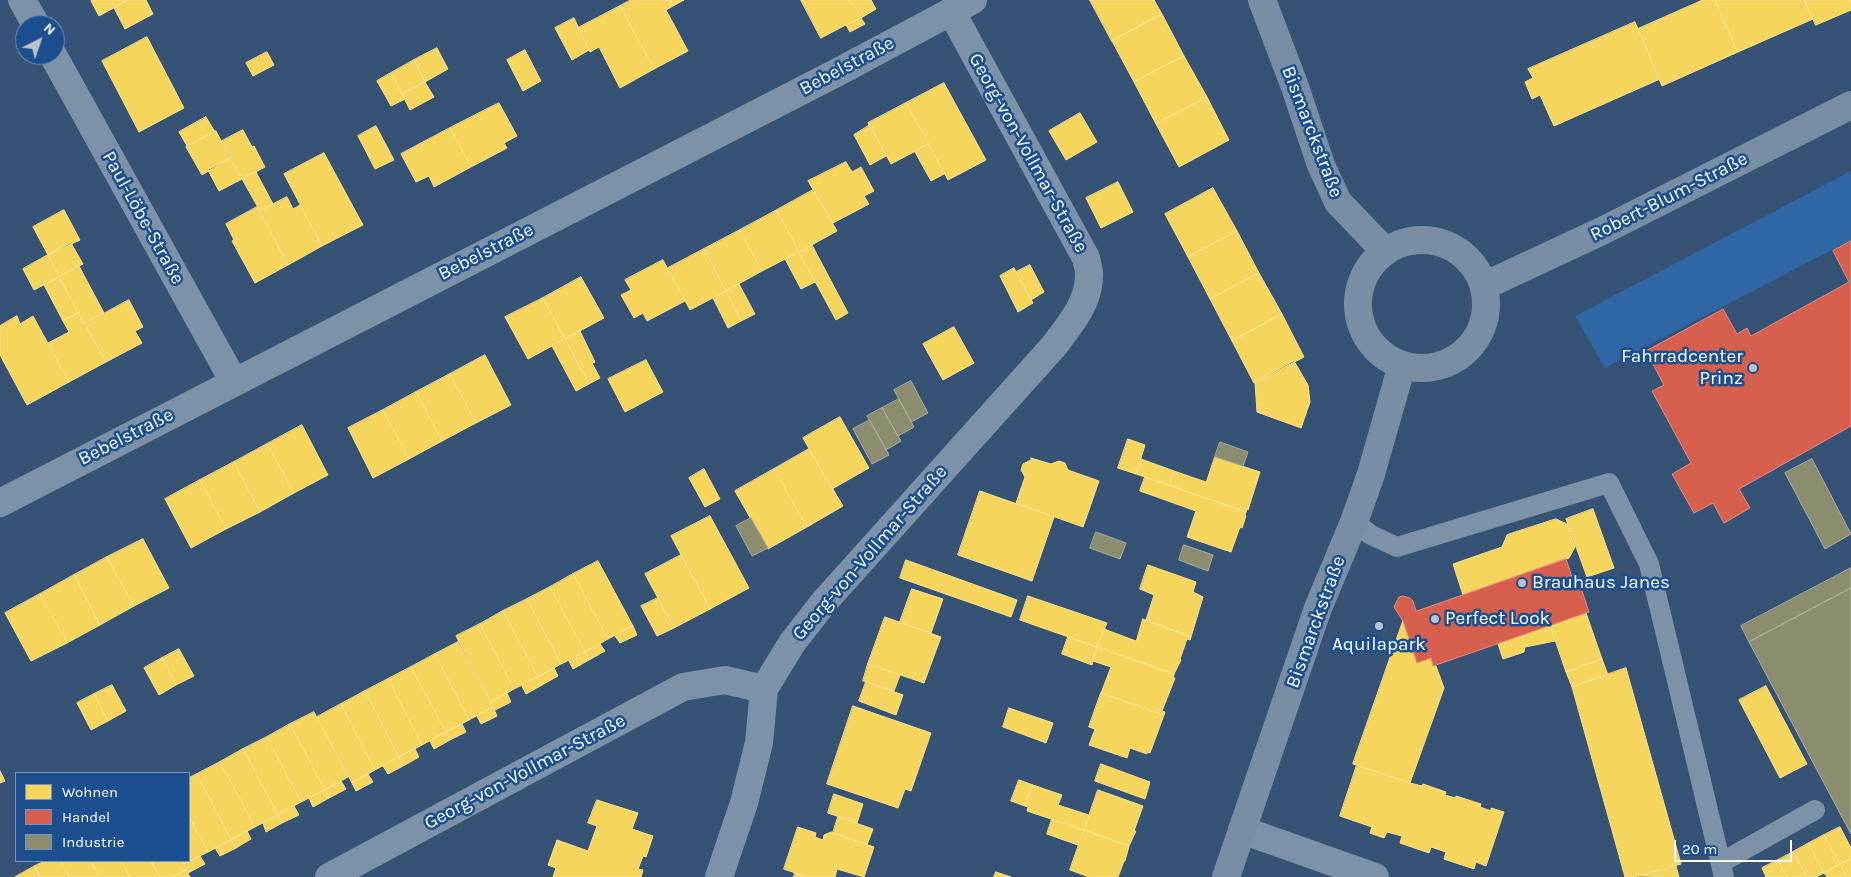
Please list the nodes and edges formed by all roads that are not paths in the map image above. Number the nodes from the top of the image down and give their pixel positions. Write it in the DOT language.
graph roads {
  1 [pos="22,0"];
  2 [pos="1262,0"];
  3 [pos="962,6"];
  4 [pos="30,15"];
  5 [pos="59,65"];
  6 [pos="1851,105"];
  7 [pos="1384,250"];
  8 [pos="1484,286"];
  9 [pos="1402,365"];
  10 [pos="234,382"];
  11 [pos="0,503"];
  12 [pos="1354,522"];
  13 [pos="764,689"];
  14 [pos="1815,810"];
  15 [pos="1242,830"];
  16 [pos="1723,870"];
  17 [pos="330,877"];
  18 [pos="719,877"];
  19 [pos="1226,877"];
  20 [pos="1375,877"];
  1 -- 4 [label="street"];
  2 -- 7 [label="main road, Bismarckstraße"];
  3 -- 10 [label="street, Bebelstraße"];
  3 -- 13 [label="street, Georg-von-Vollmar-Straße"];
  5 -- 10 [label="street, Paul-Löbe-Straße"];
  6 -- 8 [label="main road, Robert-Blum-Straße"];
  7 -- 8 [label="main road"];
  7 -- 9 [label="main road"];
  8 -- 9 [label="main road"];
  9 -- 12 [label="main road, Bismarckstraße"];
  10 -- 11 [label="street, Bebelstraße"];
  12 -- 15 [label="main road, Bismarckstraße"];
  12 -- 16 [label="lane"];
  13 -- 17 [label="street, Georg-von-Vollmar-Straße"];
  13 -- 18 [label="street"];
  14 -- 16 [label="lane"];
  15 -- 19 [label="main road, Bismarckstraße"];
  15 -- 20 [label="street"];
}
